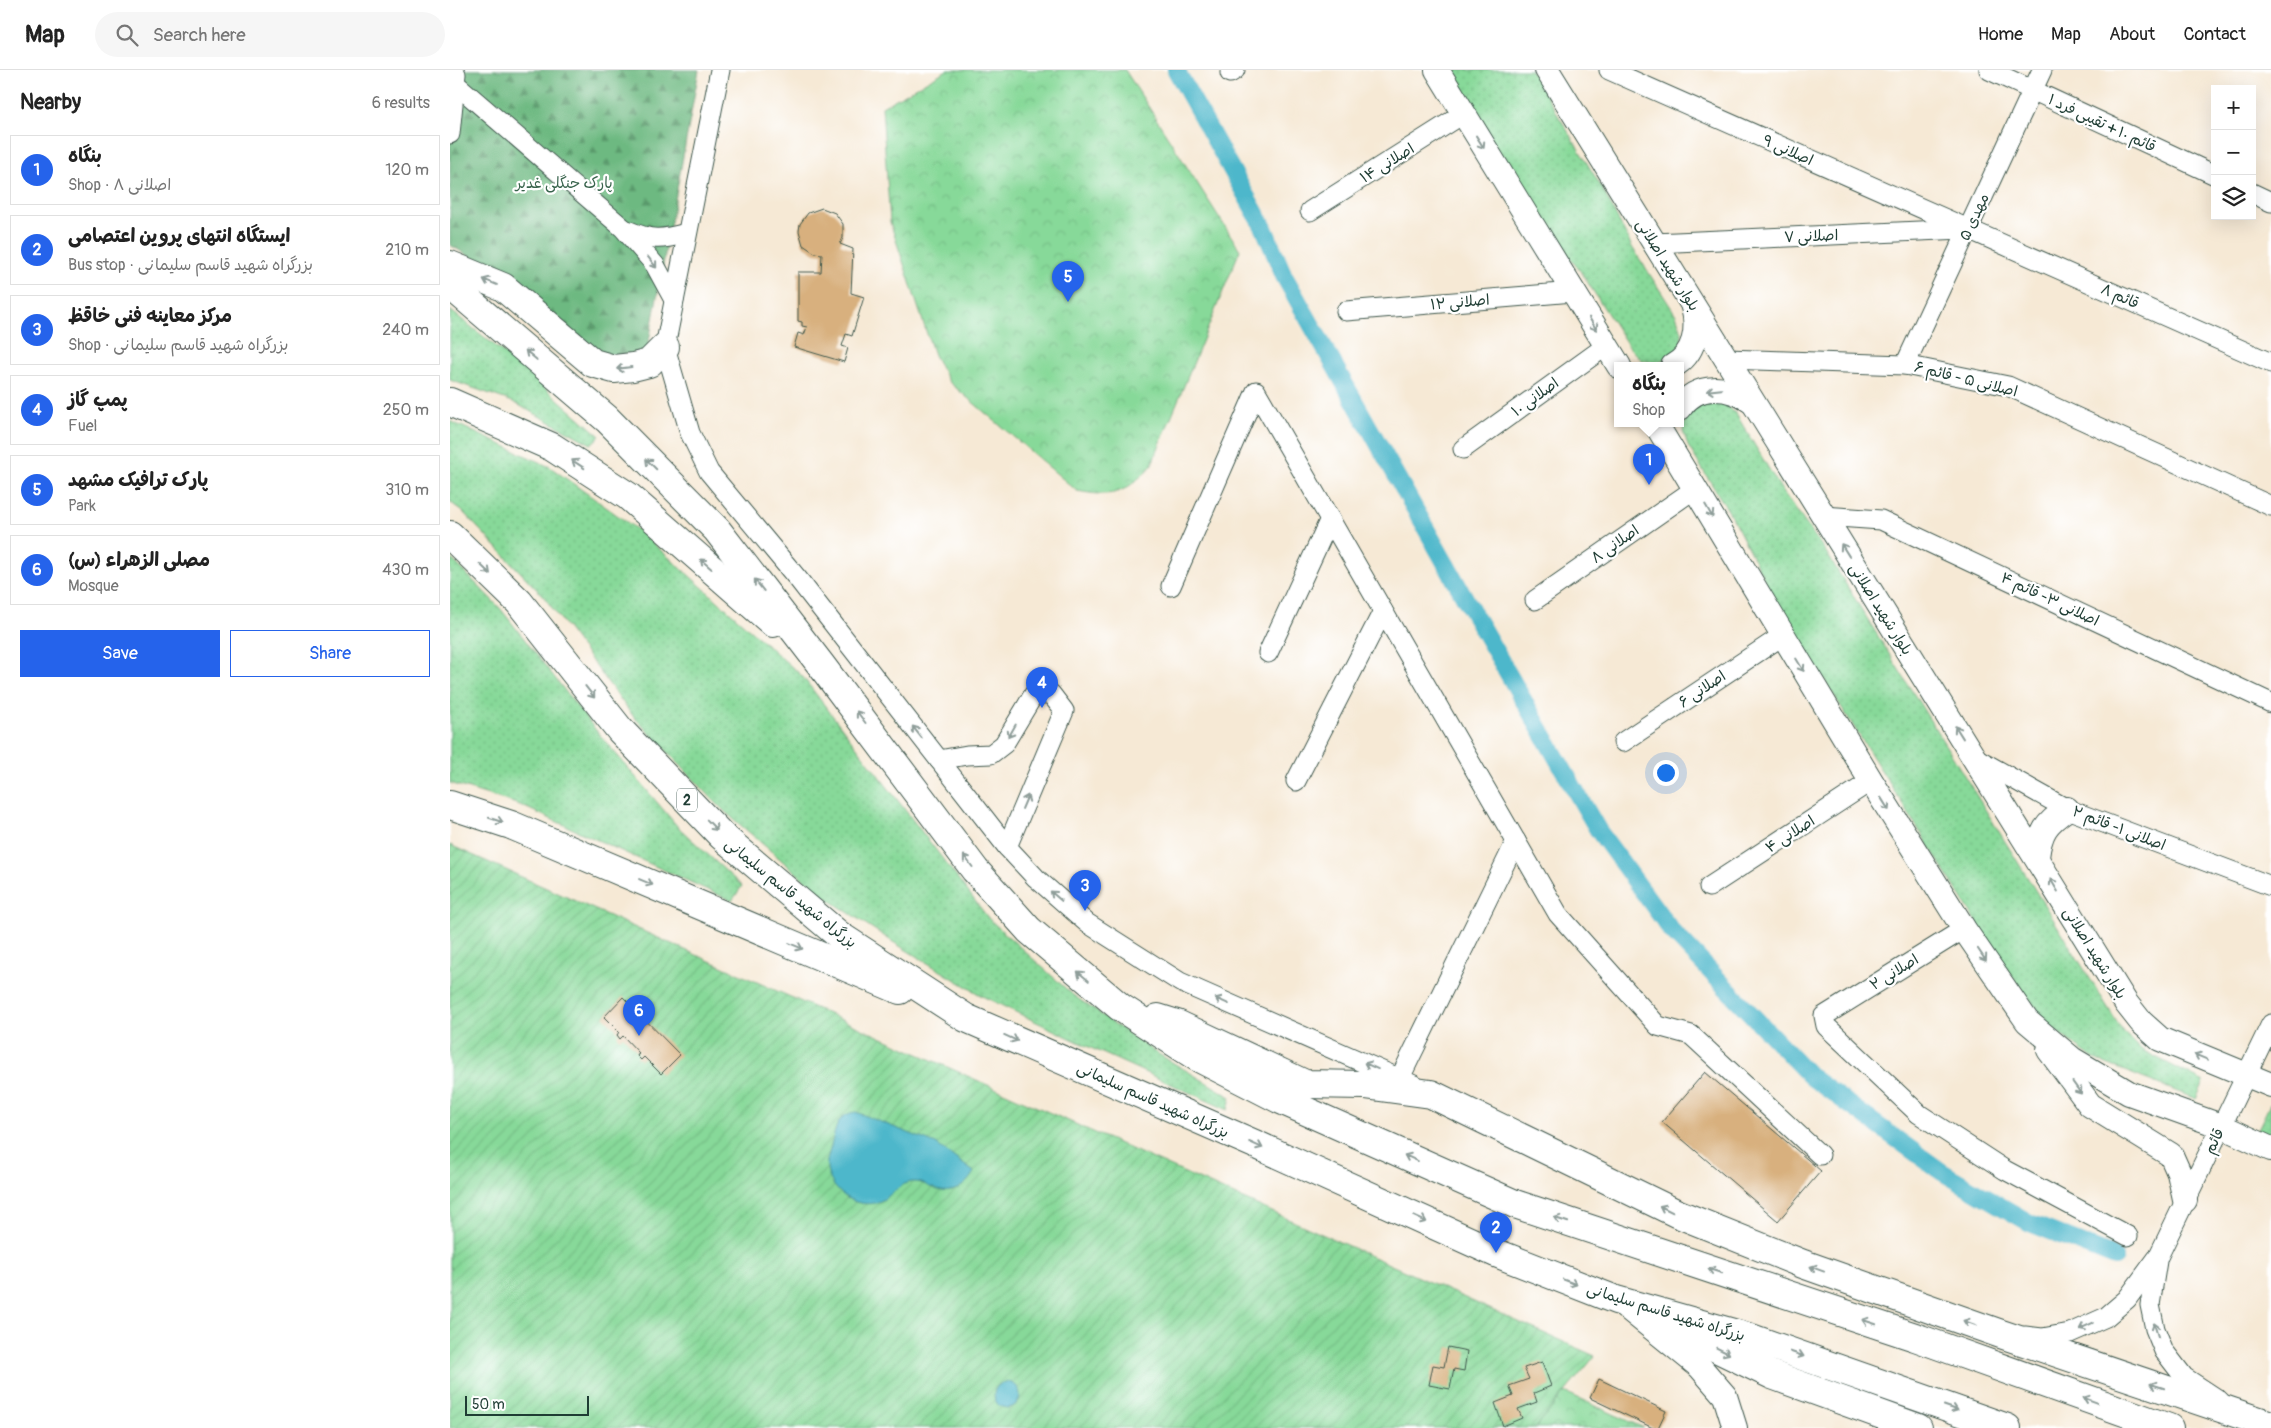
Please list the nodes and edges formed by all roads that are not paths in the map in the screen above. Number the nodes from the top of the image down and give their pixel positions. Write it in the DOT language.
graph roads {
  1 [pos="720,70"];
  2 [pos="1437,70"];
  3 [pos="1547,70"];
  4 [pos="1609,70"];
  5 [pos="1990,70"];
  6 [pos="2042,70"];
  7 [pos="454,77"];
  8 [pos="2033,90"];
  9 [pos="1464,114"];
  10 [pos="450,134"];
  11 [pos="2211,173"];
  12 [pos="2256,195"];
  13 [pos="2271,202"];
  14 [pos="1310,211"];
  15 [pos="623,228"];
  16 [pos="1968,229"];
  17 [pos="688,233"];
  18 [pos="1654,243"];
  19 [pos="450,265"];
  20 [pos="450,286"];
  21 [pos="1574,292"];
  22 [pos="674,300"];
  23 [pos="1693,305"];
  24 [pos="1346,311"];
  25 [pos="1606,346"];
  26 [pos="665,347"];
  27 [pos="1726,359"];
  28 [pos="1616,362"];
  29 [pos="1677,362"];
  30 [pos="2271,363"];
  31 [pos="1905,365"];
  32 [pos="1752,401"];
  33 [pos="450,402"];
  34 [pos="1684,405"];
  35 [pos="1660,427"];
  36 [pos="1672,435"];
  37 [pos="1463,449"];
  38 [pos="1696,488"];
  39 [pos="2271,506"];
  40 [pos="1823,516"];
  41 [pos="1330,519"];
  42 [pos="450,535"];
  43 [pos="1171,586"];
  44 [pos="1535,600"];
  45 [pos="1383,611"];
  46 [pos="1782,636"];
  47 [pos="1268,653"];
  48 [pos="821,665"];
  49 [pos="2271,703"];
  50 [pos="1623,742"];
  51 [pos="1974,757"];
  52 [pos="939,760"];
  53 [pos="1296,781"];
  54 [pos="1871,781"];
  55 [pos="450,805"];
  56 [pos="2067,809"];
  57 [pos="1516,841"];
  58 [pos="1007,847"];
  59 [pos="2037,857"];
  60 [pos="2271,886"];
  61 [pos="1709,888"];
  62 [pos="1964,929"];
  63 [pos="1120,1007"];
  64 [pos="966,1018"];
  65 [pos="2027,1021"];
  66 [pos="2271,1024"];
  67 [pos="2246,1076"];
  68 [pos="1400,1078"];
  69 [pos="2271,1085"];
  70 [pos="1431,1094"];
  71 [pos="2221,1126"];
  72 [pos="2271,1149"];
  73 [pos="1820,1155"];
  74 [pos="2185,1200"];
  75 [pos="2128,1236"];
  76 [pos="2158,1257"];
  77 [pos="1616,1300"];
  78 [pos="2002,1334"];
  79 [pos="2237,1412"];
  80 [pos="2271,1425"];
  81 [pos="1735,1428"];
  82 [pos="1918,1428"];
  83 [pos="2007,1428"];
  84 [pos="2169,1428"];
  1 -- 17 [label="street"];
  2 -- 9 [label="main road"];
  3 -- 18 [label="main road, بلوار شهید اصلانی"];
  4 -- 16 [label="street, اصلانی ۹"];
  5 -- 8 [label="street, قائم ۱۰ + تقیبی فرد ۱"];
  6 -- 8 [label="street, مهدی ۵"];
  7 -- 10 [label="street"];
  7 -- 15 [label="street"];
  8 -- 11 [label="street, قائم ۱۰ + تقیبی فرد ۱"];
  8 -- 16 [label="street, مهدی ۵"];
  9 -- 14 [label="street, اصلانی ۱۴"];
  9 -- 21 [label="main road, one-way"];
  12 -- 13 [label="street"];
  15 -- 17 [label="street"];
  15 -- 22 [label="street, one-way"];
  16 -- 18 [label="street, اصلانی ۷"];
  16 -- 30 [label="street, قائم ۸"];
  16 -- 31 [label="street, مهدی ۵"];
  17 -- 22 [label="street"];
  18 -- 23 [label="main road, بلوار شهید اصلانی"];
  26 -- 19 [label="highway, one-way"];
  48 -- 20 [label="highway, one-way"];
  21 -- 24 [label="street, اصلانی ۱۲"];
  21 -- 25 [label="main road, one-way"];
  22 -- 26 [label="street"];
  23 -- 27 [label="main road, بلوار شهید اصلانی"];
  23 -- 29 [label="main road"];
  25 -- 28 [label="main road"];
  25 -- 37 [label="street, اصلانی ۱۰"];
  52 -- 26 [label="street, one-way"];
  27 -- 31 [label="street, اصلانی ۵ - قائم ۶"];
  27 -- 32 [label="main road, بلوار شهید اصلانی"];
  31 -- 39 [label="street, اصلانی ۵ - قائم ۶"];
  32 -- 34 [label="main road, one-way"];
  32 -- 40 [label="main road, بلوار شهید اصلانی"];
  48 -- 33 [label="highway, one-way"];
  35 -- 36 [label="main road"];
  36 -- 38 [label="main road"];
  38 -- 44 [label="street, اصلانی ۸"];
  38 -- 46 [label="main road, one-way"];
  40 -- 49 [label="street, اصلانی ۳- قائم ۴"];
  51 -- 40 [label="main road, بلوار شهید اصلانی, one-way"];
  41 -- 43 [label="street"];
  41 -- 45 [label="street"];
  41 -- 47 [label="street"];
  42 -- 64 [label="highway, بزرگراه شهید قاسم سلیمانی / 2, one-way"];
  45 -- 53 [label="street"];
  45 -- 57 [label="street"];
  46 -- 50 [label="street, اصلانی ۶"];
  46 -- 54 [label="main road, one-way"];
  63 -- 48 [label="highway, one-way"];
  51 -- 56 [label="street, اصلانی ۱- قائم ۲"];
  51 -- 59 [label="main road, بلوار شهید اصلانی"];
  52 -- 58 [label="street"];
  58 -- 52 [label="street, one-way"];
  54 -- 61 [label="street, اصلانی ۴"];
  54 -- 62 [label="main road, one-way"];
  55 -- 64 [label="highway, one-way"];
  56 -- 59 [label="main road"];
  56 -- 60 [label="street, اصلانی ۱- قائم ۲"];
  57 -- 68 [label="street"];
  57 -- 73 [label="street"];
  68 -- 58 [label="street, one-way"];
  67 -- 59 [label="main road, بلوار شهید اصلانی, one-way"];
  62 -- 65 [label="main road, one-way"];
  62 -- 75 [label="street, اصلانی ۲"];
  63 -- 70 [label="highway"];
  84 -- 63 [label="highway, one-way"];
  64 -- 77 [label="highway, بزرگراه شهید قاسم سلیمانی, one-way"];
  65 -- 71 [label="main road"];
  65 -- 74 [label="main road, one-way"];
  66 -- 67 [label="street, قائم"];
  67 -- 69 [label="main road, بلوار شهید اصلانی"];
  67 -- 71 [label="street, قائم"];
  68 -- 70 [label="street"];
  78 -- 70 [label="highway, one-way"];
  71 -- 72 [label="main road"];
  71 -- 74 [label="street, قائم"];
  74 -- 76 [label="street, قائم"];
  76 -- 78 [label="street, one-way"];
  79 -- 76 [label="street, one-way"];
  77 -- 81 [label="main road"];
  77 -- 82 [label="highway, one-way"];
  77 -- 83 [label="highway, بزرگراه شهید قاسم سلیمانی, one-way"];
  79 -- 78 [label="highway, one-way"];
  79 -- 80 [label="highway"];
}
